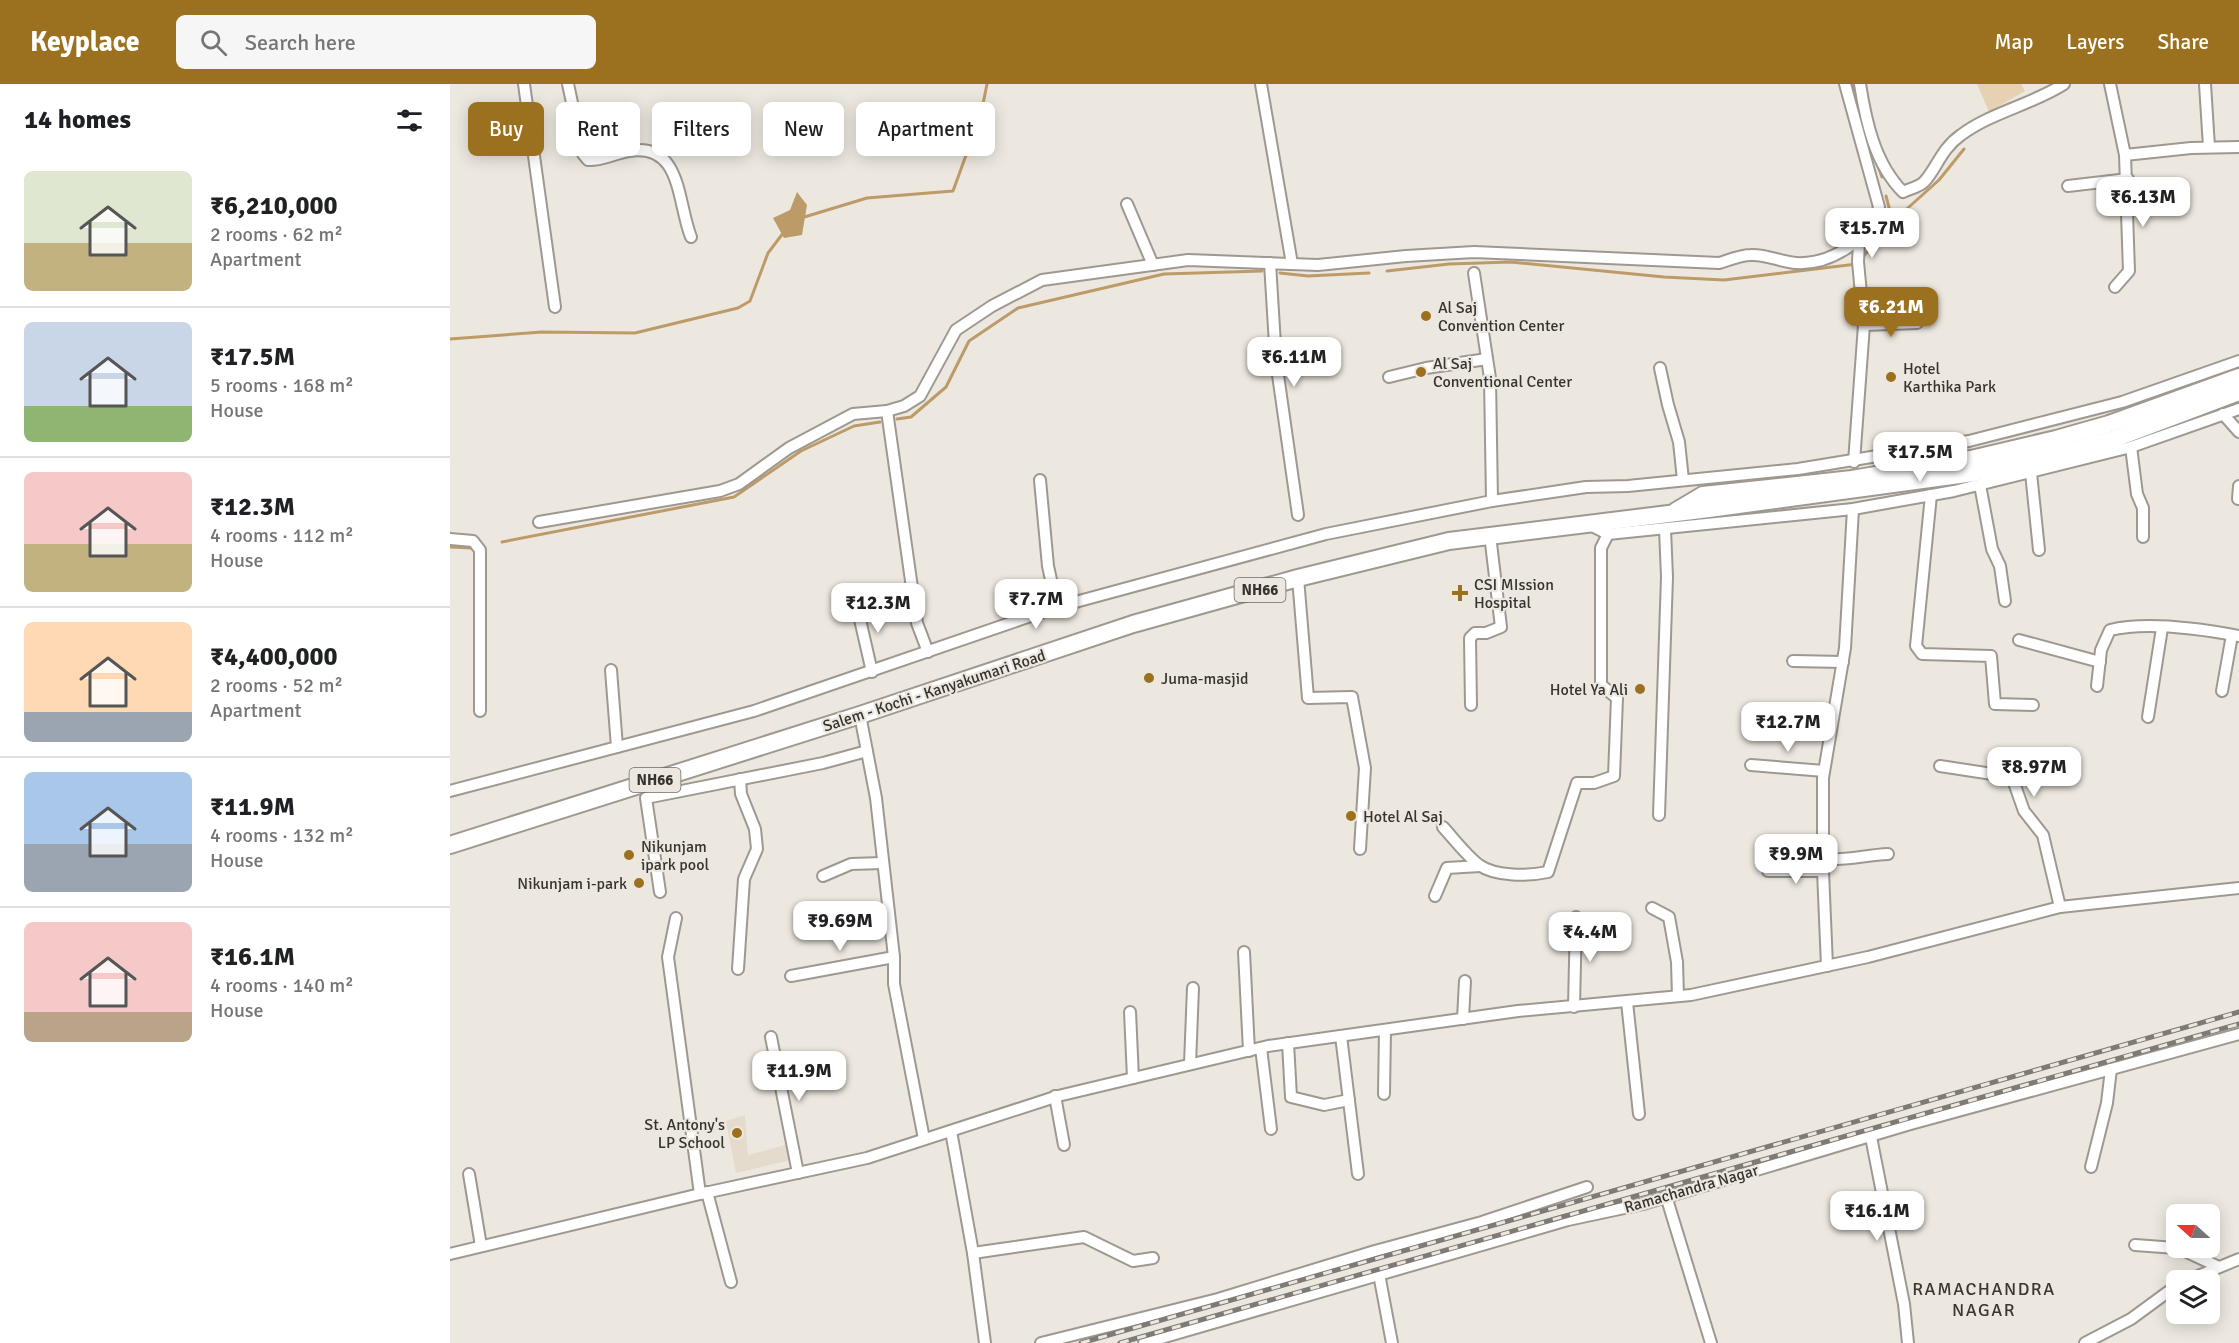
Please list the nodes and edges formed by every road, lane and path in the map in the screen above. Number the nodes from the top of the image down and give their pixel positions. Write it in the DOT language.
graph roads {
  1 [pos="524,84"];
  2 [pos="568,84"];
  3 [pos="1261,84"];
  4 [pos="1845,84"];
  5 [pos="1860,84"];
  6 [pos="2064,84"];
  7 [pos="2110,84"];
  8 [pos="2205,84"];
  9 [pos="2209,147"];
  10 [pos="2239,147"];
  11 [pos="2125,155"];
  12 [pos="2128,180"];
  13 [pos="2068,186"];
  14 [pos="1127,204"];
  15 [pos="690,237"];
  16 [pos="1859,242"];
  17 [pos="1270,263"];
  18 [pos="1292,264"];
  19 [pos="1153,266"];
  20 [pos="1474,273"];
  21 [pos="2115,287"];
  22 [pos="555,307"];
  23 [pos="1917,323"];
  24 [pos="1864,325"];
  25 [pos="1487,359"];
  26 [pos="2239,361"];
  27 [pos="1660,368"];
  28 [pos="1389,377"];
  29 [pos="2239,377"];
  30 [pos="2239,392"];
  31 [pos="2239,409"];
  32 [pos="887,411"];
  33 [pos="2223,414"];
  34 [pos="2239,432"];
  35 [pos="2131,447"];
  36 [pos="1854,462"];
  37 [pos="2031,473"];
  38 [pos="1040,480"];
  39 [pos="1683,480"];
  40 [pos="1980,485"];
  41 [pos="2239,486"];
  42 [pos="1931,495"];
  43 [pos="2238,499"];
  44 [pos="1492,501"];
  45 [pos="1852,509"];
  46 [pos="1298,515"];
  47 [pos="539,522"];
  48 [pos="1668,522"];
  49 [pos="1588,524"];
  50 [pos="1608,534"];
  51 [pos="1490,535"];
  52 [pos="2143,537"];
  53 [pos="450,539"];
  54 [pos="2039,550"];
  55 [pos="1298,578"];
  56 [pos="2005,601"];
  57 [pos="856,602"];
  58 [pos="1057,607"];
  59 [pos="2162,628"];
  60 [pos="2236,636"];
  61 [pos="2019,640"];
  62 [pos="928,652"];
  63 [pos="1793,661"];
  64 [pos="1842,662"];
  65 [pos="2100,662"];
  66 [pos="611,670"];
  67 [pos="872,672"];
  68 [pos="2097,686"];
  69 [pos="2222,690"];
  70 [pos="1471,705"];
  71 [pos="2033,705"];
  72 [pos="480,711"];
  73 [pos="860,715"];
  74 [pos="2148,717"];
  75 [pos="617,747"];
  76 [pos="867,751"];
  77 [pos="1751,765"];
  78 [pos="1940,766"];
  79 [pos="1824,771"];
  80 [pos="740,778"];
  81 [pos="450,791"];
  82 [pos="1659,815"];
  83 [pos="1443,827"];
  84 [pos="450,845"];
  85 [pos="1360,849"];
  86 [pos="1888,854"];
  87 [pos="883,863"];
  88 [pos="1823,865"];
  89 [pos="1480,866"];
  90 [pos="1768,871"];
  91 [pos="823,876"];
  92 [pos="2239,888"];
  93 [pos="660,892"];
  94 [pos="1435,896"];
  95 [pos="2060,907"];
  96 [pos="1652,908"];
  97 [pos="1576,917"];
  98 [pos="676,918"];
  99 [pos="1244,952"];
  100 [pos="894,957"];
  101 [pos="1827,966"];
  102 [pos="738,969"];
  103 [pos="791,976"];
  104 [pos="1465,981"];
  105 [pos="1193,988"];
  106 [pos="1678,996"];
  107 [pos="1627,1002"];
  108 [pos="1574,1007"];
  109 [pos="1130,1012"];
  110 [pos="1463,1019"];
  111 [pos="1385,1030"];
  112 [pos="2239,1034"];
  113 [pos="1341,1036"];
  114 [pos="771,1037"];
  115 [pos="1288,1043"];
  116 [pos="1261,1048"];
  117 [pos="1249,1051"];
  118 [pos="1190,1064"];
  119 [pos="2110,1069"];
  120 [pos="1133,1078"];
  121 [pos="1383,1094"];
  122 [pos="1055,1096"];
  123 [pos="1349,1100"];
  124 [pos="1639,1114"];
  125 [pos="1271,1129"];
  126 [pos="951,1131"];
  127 [pos="1871,1137"];
  128 [pos="924,1139"];
  129 [pos="1064,1145"];
  130 [pos="2091,1167"];
  131 [pos="798,1173"];
  132 [pos="469,1174"];
  133 [pos="1358,1174"];
  134 [pos="1587,1187"];
  135 [pos="704,1193"];
  136 [pos="1666,1196"];
  137 [pos="2135,1245"];
  138 [pos="480,1246"];
  139 [pos="2166,1247"];
  140 [pos="973,1253"];
  141 [pos="450,1254"];
  142 [pos="1153,1258"];
  143 [pos="2200,1258"];
  144 [pos="2239,1259"];
  145 [pos="2219,1266"];
  146 [pos="2210,1270"];
  147 [pos="1379,1274"];
  148 [pos="732,1282"];
  149 [pos="2166,1293"];
  150 [pos="985,1343"];
  151 [pos="1041,1343"];
  152 [pos="1144,1343"];
  153 [pos="1392,1343"];
  154 [pos="1711,1343"];
  155 [pos="1908,1343"];
  156 [pos="2085,1343"];
  1 -- 22 [label="street"];
  2 -- 15 [label="street"];
  3 -- 18 [label="street"];
  4 -- 16 [label="street"];
  5 -- 6 [label="street"];
  7 -- 11 [label="street"];
  8 -- 9 [label="street"];
  9 -- 10 [label="street"];
  9 -- 11 [label="street"];
  11 -- 12 [label="street"];
  12 -- 13 [label="street"];
  12 -- 21 [label="street"];
  14 -- 19 [label="street"];
  16 -- 18 [label="street"];
  16 -- 24 [label="street"];
  17 -- 18 [label="street"];
  17 -- 19 [label="street"];
  17 -- 46 [label="street"];
  19 -- 32 [label="street"];
  20 -- 25 [label="street"];
  23 -- 24 [label="street"];
  24 -- 36 [label="street"];
  25 -- 28 [label="street"];
  25 -- 44 [label="street"];
  26 -- 36 [label="street"];
  27 -- 39 [label="street"];
  29 -- 48 [label="highway, Salem - Kochi - Kanyakumari Road / NH66"];
  30 -- 48 [label="highway, Salem - Kochi - Kanyakumari Road / NH66"];
  31 -- 33 [label="street"];
  32 -- 47 [label="street"];
  32 -- 62 [label="street"];
  33 -- 34 [label="street"];
  33 -- 35 [label="street"];
  35 -- 37 [label="street"];
  35 -- 52 [label="street"];
  36 -- 39 [label="street"];
  37 -- 40 [label="street"];
  37 -- 54 [label="street"];
  38 -- 58 [label="street"];
  39 -- 44 [label="street"];
  40 -- 42 [label="street"];
  40 -- 56 [label="street"];
  41 -- 43 [label="street"];
  42 -- 45 [label="street"];
  42 -- 71 [label="street"];
  44 -- 58 [label="street"];
  45 -- 48 [label="street"];
  45 -- 64 [label="street"];
  48 -- 49 [label="highway, Salem - Kochi - Kanyakumari Road / NH66"];
  48 -- 50 [label="street"];
  48 -- 82 [label="street"];
  49 -- 50 [label="street"];
  49 -- 51 [label="highway, Salem - Kochi - Kanyakumari Road / NH66"];
  50 -- 89 [label="street"];
  51 -- 55 [label="highway, Salem - Kochi - Kanyakumari Road / NH66"];
  51 -- 70 [label="street"];
  53 -- 72 [label="street"];
  55 -- 73 [label="highway, Salem - Kochi - Kanyakumari Road / NH66"];
  55 -- 85 [label="street"];
  57 -- 67 [label="street"];
  58 -- 62 [label="street"];
  59 -- 60 [label="street"];
  59 -- 65 [label="street"];
  59 -- 74 [label="street"];
  60 -- 69 [label="street"];
  61 -- 65 [label="street"];
  62 -- 67 [label="street"];
  63 -- 64 [label="street"];
  64 -- 79 [label="street"];
  65 -- 68 [label="street"];
  66 -- 75 [label="street"];
  67 -- 75 [label="street"];
  73 -- 76 [label="street"];
  73 -- 84 [label="highway, Salem - Kochi - Kanyakumari Road / NH66"];
  75 -- 81 [label="street"];
  76 -- 80 [label="street"];
  76 -- 87 [label="street"];
  77 -- 79 [label="street"];
  78 -- 95 [label="street"];
  79 -- 88 [label="street"];
  80 -- 93 [label="street"];
  80 -- 102 [label="street"];
  83 -- 89 [label="street"];
  86 -- 88 [label="street"];
  87 -- 91 [label="street"];
  87 -- 100 [label="street"];
  88 -- 90 [label="street"];
  88 -- 101 [label="street"];
  89 -- 94 [label="street"];
  92 -- 95 [label="street"];
  95 -- 101 [label="street"];
  96 -- 106 [label="street"];
  97 -- 108 [label="street"];
  98 -- 135 [label="street"];
  99 -- 117 [label="street"];
  100 -- 103 [label="street"];
  100 -- 128 [label="street"];
  101 -- 106 [label="street"];
  104 -- 110 [label="street"];
  105 -- 118 [label="street"];
  106 -- 107 [label="street"];
  107 -- 108 [label="street"];
  107 -- 124 [label="street"];
  108 -- 110 [label="street"];
  109 -- 120 [label="street"];
  110 -- 111 [label="street"];
  111 -- 113 [label="street"];
  111 -- 121 [label="street"];
  112 -- 119 [label="street, Ramachandra Nagar"];
  113 -- 115 [label="street"];
  113 -- 123 [label="street"];
  114 -- 131 [label="street"];
  115 -- 116 [label="street"];
  115 -- 123 [label="street"];
  116 -- 117 [label="street"];
  116 -- 125 [label="street"];
  117 -- 118 [label="street"];
  118 -- 120 [label="street"];
  119 -- 127 [label="street, Ramachandra Nagar"];
  119 -- 130 [label="street"];
  120 -- 122 [label="street"];
  122 -- 126 [label="street"];
  122 -- 129 [label="street"];
  123 -- 133 [label="street"];
  126 -- 128 [label="street"];
  126 -- 140 [label="street"];
  127 -- 136 [label="street, Ramachandra Nagar"];
  127 -- 155 [label="street"];
  128 -- 131 [label="street"];
  131 -- 135 [label="street"];
  132 -- 138 [label="street"];
  134 -- 151 [label="street"];
  135 -- 138 [label="street"];
  135 -- 148 [label="street"];
  136 -- 147 [label="street, Ramachandra Nagar"];
  136 -- 154 [label="street"];
  137 -- 139 [label="street"];
  138 -- 141 [label="street"];
  140 -- 142 [label="street"];
  140 -- 150 [label="street"];
  143 -- 145 [label="street"];
  144 -- 145 [label="street"];
  145 -- 146 [label="street"];
  147 -- 152 [label="street, Ramachandra Nagar"];
  147 -- 153 [label="street"];
  149 -- 156 [label="street"];
}
